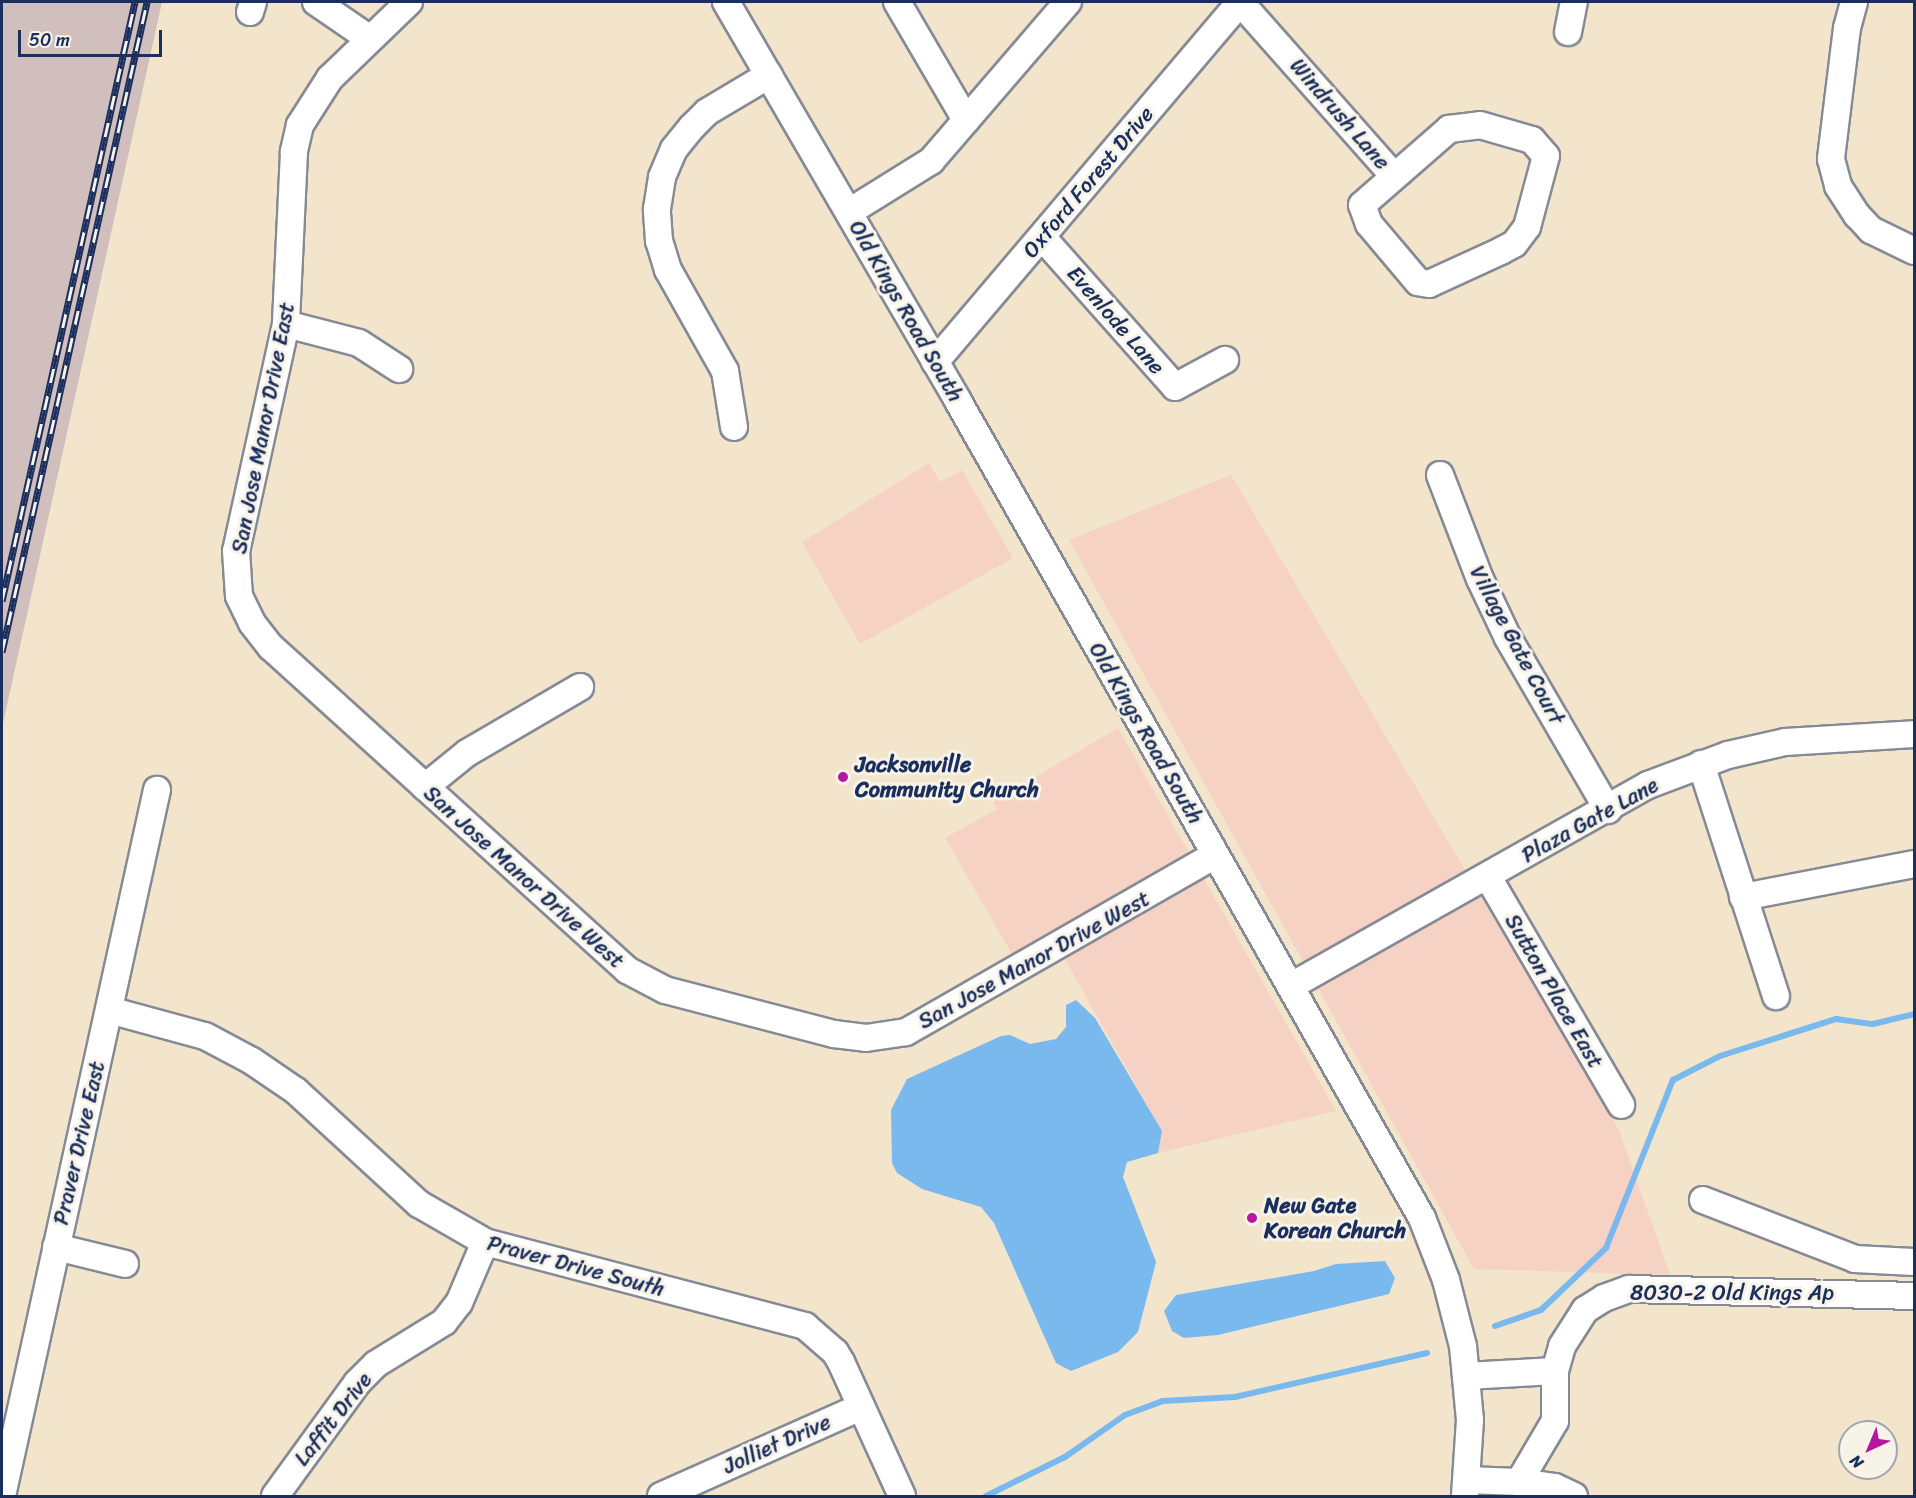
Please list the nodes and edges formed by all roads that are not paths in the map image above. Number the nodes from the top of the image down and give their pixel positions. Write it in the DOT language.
graph roads {
  1 [pos="316,2"];
  2 [pos="408,2"];
  3 [pos="726,2"];
  4 [pos="897,2"];
  5 [pos="1068,2"];
  6 [pos="1240,2"];
  7 [pos="1574,2"];
  8 [pos="1854,2"];
  9 [pos="1568,32"];
  10 [pos="370,39"];
  11 [pos="768,75"];
  12 [pos="966,120"];
  13 [pos="1394,176"];
  14 [pos="849,212"];
  15 [pos="1042,237"];
  16 [pos="1914,251"];
  17 [pos="286,324"];
  18 [pos="1225,360"];
  19 [pos="935,362"];
  20 [pos="399,369"];
  21 [pos="734,427"];
  22 [pos="1440,475"];
  23 [pos="264,639"];
  24 [pos="580,687"];
  25 [pos="1914,734"];
  26 [pos="1701,764"];
  27 [pos="425,787"];
  28 [pos="157,790"];
  29 [pos="1608,810"];
  30 [pos="1215,855"];
  31 [pos="1914,864"];
  32 [pos="1488,877"];
  33 [pos="1743,897"];
  34 [pos="1291,986"];
  35 [pos="1776,996"];
  36 [pos="109,1010"];
  37 [pos="1621,1105"];
  38 [pos="1703,1200"];
  39 [pos="484,1242"];
  40 [pos="56,1246"];
  41 [pos="1914,1262"];
  42 [pos="126,1264"];
  43 [pos="1914,1296"];
  44 [pos="1555,1371"];
  45 [pos="1466,1376"];
  46 [pos="861,1407"];
  47 [pos="1519,1482"];
  48 [pos="1466,1488"];
  49 [pos="2,1497"];
  50 [pos="275,1497"];
  51 [pos="661,1497"];
  52 [pos="902,1497"];
  53 [pos="1574,1497"];
  1 -- 10 [label="street"];
  2 -- 10 [label="street, San Jose Manor Drive East"];
  3 -- 11 [label="street, Old Kings Road South"];
  4 -- 12 [label="street"];
  5 -- 12 [label="street"];
  6 -- 13 [label="street, Windrush Lane"];
  6 -- 15 [label="street, Oxford Forest Drive"];
  7 -- 9 [label="street"];
  8 -- 16 [label="street"];
  10 -- 17 [label="street, San Jose Manor Drive East"];
  11 -- 14 [label="street, Old Kings Road South"];
  11 -- 21 [label="street"];
  12 -- 14 [label="street"];
  13 -- 13 [label="street, Windrush Lane"];
  14 -- 19 [label="street, Old Kings Road South"];
  15 -- 18 [label="street, Evenlode Lane"];
  15 -- 19 [label="street, Oxford Forest Drive"];
  17 -- 20 [label="street"];
  17 -- 23 [label="street, San Jose Manor Drive East"];
  19 -- 30 [label="street, Old Kings Road South"];
  22 -- 29 [label="street, Village Gate Court"];
  23 -- 27 [label="street, San Jose Manor Drive West"];
  24 -- 27 [label="street"];
  25 -- 26 [label="street, Plaza Gate Lane"];
  26 -- 29 [label="street, Plaza Gate Lane"];
  26 -- 33 [label="street"];
  27 -- 30 [label="street, San Jose Manor Drive West"];
  28 -- 36 [label="street, Praver Drive East"];
  29 -- 32 [label="street, Plaza Gate Lane"];
  30 -- 34 [label="street, Old Kings Road South"];
  31 -- 33 [label="street"];
  32 -- 34 [label="street, Plaza Gate Lane"];
  32 -- 37 [label="street, Sutton Place East"];
  33 -- 35 [label="street"];
  34 -- 45 [label="street, Old Kings Road South"];
  36 -- 39 [label="street, Praver Drive South"];
  36 -- 40 [label="street, Praver Drive East"];
  38 -- 41 [label="street"];
  39 -- 46 [label="street, Praver Drive South"];
  39 -- 50 [label="street, Laffit Drive"];
  40 -- 42 [label="street"];
  40 -- 49 [label="street, Praver Drive East"];
  43 -- 44 [label="street, 8030-2 Old Kings Ap"];
  44 -- 45 [label="street"];
  44 -- 47 [label="street, 8030-2 Old Kings Ap"];
  45 -- 48 [label="street, Old Kings Road South"];
  46 -- 51 [label="street, Jolliet Drive"];
  46 -- 52 [label="street, Praver Drive South"];
  47 -- 48 [label="street"];
  47 -- 53 [label="street"];
}
